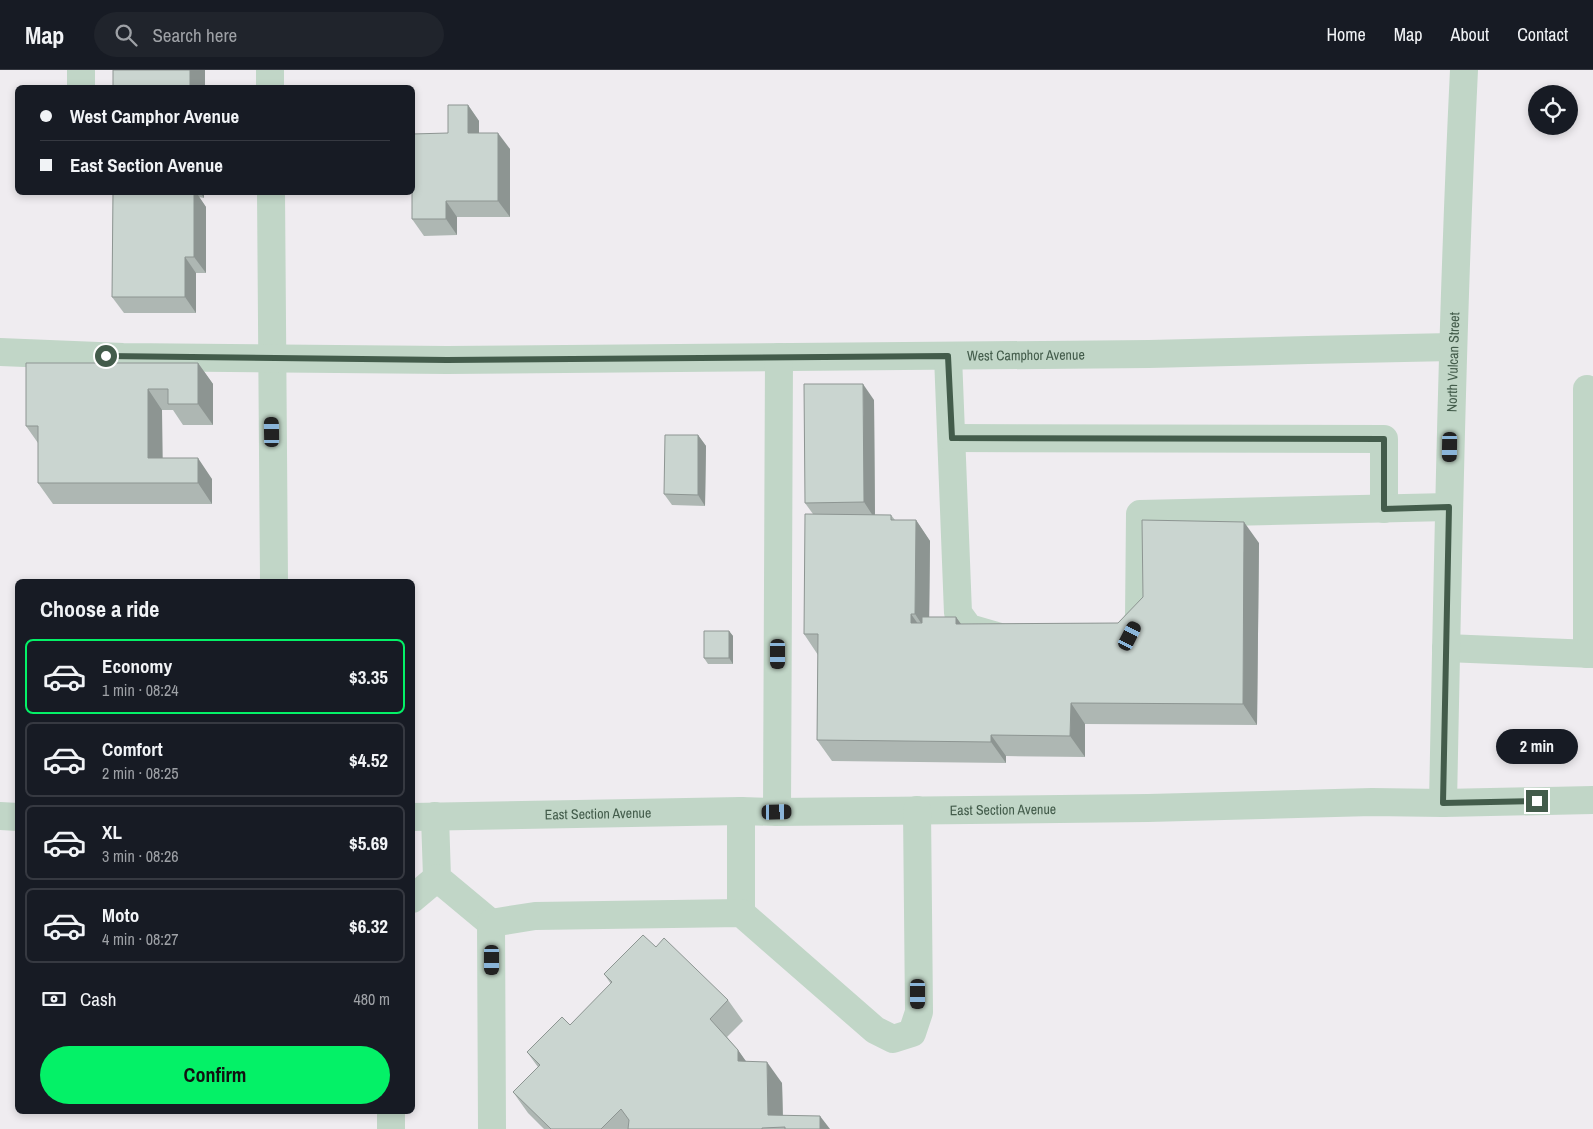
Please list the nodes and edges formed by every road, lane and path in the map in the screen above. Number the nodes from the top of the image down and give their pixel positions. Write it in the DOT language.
graph roads {
  1 [pos="81,70"];
  2 [pos="270,70"];
  3 [pos="1464,70"];
  4 [pos="81,85"];
  5 [pos="270,85"];
  6 [pos="271,195"];
  7 [pos="1452,347"];
  8 [pos="0,352"];
  9 [pos="948,356"];
  10 [pos="272,357"];
  11 [pos="779,357"];
  12 [pos="1587,389"];
  13 [pos="952,438"];
  14 [pos="1449,507"];
  15 [pos="1384,509"];
  16 [pos="274,579"];
  17 [pos="1110,636"];
  18 [pos="1021,637"];
  19 [pos="1446,648"];
  20 [pos="1590,654"];
  21 [pos="1593,800"];
  22 [pos="1443,803"];
  23 [pos="917,810"];
  24 [pos="741,811"];
  25 [pos="777,812"];
  26 [pos="0,816"];
  27 [pos="15,817"];
  28 [pos="424,817"];
  29 [pos="437,878"];
  30 [pos="415,896"];
  31 [pos="741,913"];
  32 [pos="491,923"];
  33 [pos="391,1114"];
  34 [pos="391,1129"];
  35 [pos="492,1129"];
  1 -- 4 [label="street"];
  2 -- 5 [label="street"];
  3 -- 7 [label="street, North Vulcan Street"];
  6 -- 10 [label="street"];
  7 -- 9 [label="street, West Camphor Avenue"];
  7 -- 14 [label="street, North Vulcan Street"];
  8 -- 10 [label="street, West Camphor Avenue"];
  9 -- 11 [label="street, West Camphor Avenue"];
  9 -- 13 [label="street"];
  10 -- 11 [label="street, West Camphor Avenue"];
  10 -- 16 [label="street"];
  11 -- 25 [label="street"];
  12 -- 20 [label="street"];
  13 -- 15 [label="street"];
  13 -- 18 [label="street"];
  14 -- 15 [label="street"];
  14 -- 19 [label="street, North Vulcan Street"];
  15 -- 17 [label="street"];
  19 -- 20 [label="street"];
  19 -- 22 [label="street, North Vulcan Street"];
  21 -- 22 [label="street, East Section Avenue"];
  22 -- 23 [label="street, East Section Avenue"];
  23 -- 25 [label="street, East Section Avenue"];
  23 -- 31 [label="street"];
  24 -- 25 [label="street, East Section Avenue"];
  24 -- 28 [label="street, East Section Avenue"];
  24 -- 31 [label="street"];
  26 -- 27 [label="street"];
  28 -- 29 [label="street"];
  29 -- 30 [label="street"];
  29 -- 32 [label="street"];
  31 -- 32 [label="street"];
  32 -- 35 [label="street"];
  33 -- 34 [label="street"];
}
